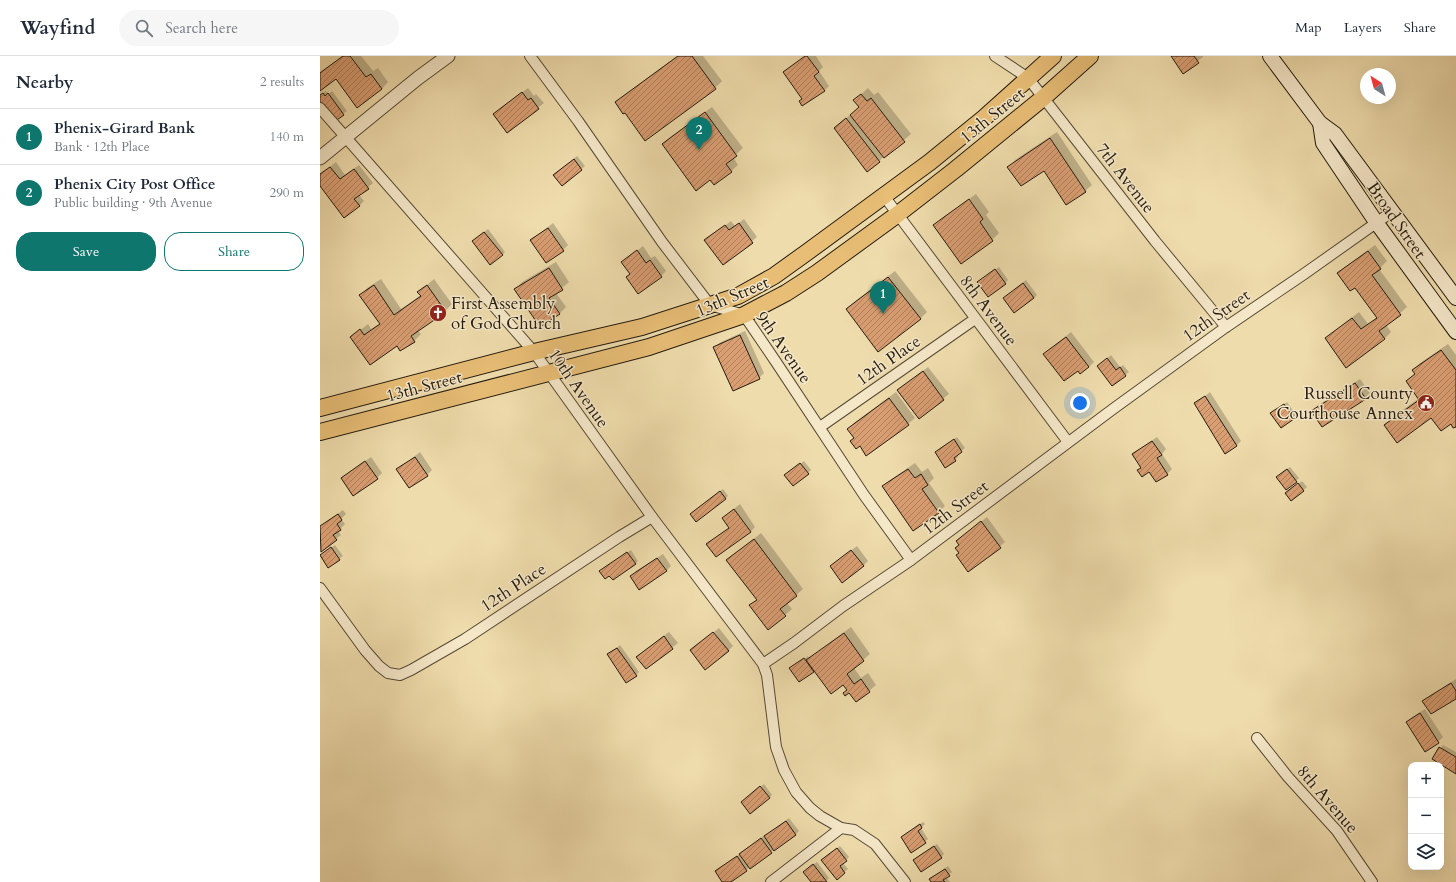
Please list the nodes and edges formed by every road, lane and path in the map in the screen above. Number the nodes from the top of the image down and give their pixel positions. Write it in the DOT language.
graph roads {
  1 [pos="448,56"];
  2 [pos="530,56"];
  3 [pos="995,56"];
  4 [pos="1053,56"];
  5 [pos="1090,56"];
  6 [pos="1270,56"];
  7 [pos="1028,78"];
  8 [pos="1043,98"];
  9 [pos="320,108"];
  10 [pos="1320,123"];
  11 [pos="346,138"];
  12 [pos="320,158"];
  13 [pos="884,196"];
  14 [pos="1393,212"];
  15 [pos="898,214"];
  16 [pos="1376,222"];
  17 [pos="1456,298"];
  18 [pos="710,305"];
  19 [pos="744,315"];
  20 [pos="975,319"];
  21 [pos="1226,327"];
  22 [pos="1456,332"];
  23 [pos="534,352"];
  24 [pos="548,373"];
  25 [pos="320,408"];
  26 [pos="820,427"];
  27 [pos="320,432"];
  28 [pos="1068,442"];
  29 [pos="652,517"];
  30 [pos="911,560"];
  31 [pos="320,588"];
  32 [pos="763,664"];
  33 [pos="1257,738"];
  34 [pos="841,828"];
  35 [pos="771,882"];
  36 [pos="905,882"];
  37 [pos="1372,882"];
  1 -- 11 [label="street"];
  2 -- 18 [label="street"];
  3 -- 7 [label="street, 7th Avenue"];
  4 -- 7 [label="main road, 13th Street"];
  5 -- 8 [label="main road, 13th Street"];
  6 -- 10 [label="main road, Broad Street"];
  7 -- 8 [label="street, 7th Avenue"];
  7 -- 13 [label="main road, 13th Street"];
  8 -- 15 [label="main road, 13th Street"];
  8 -- 21 [label="street, 7th Avenue"];
  9 -- 11 [label="street, 10th Avenue"];
  10 -- 14 [label="main road, Broad Street"];
  10 -- 16 [label="main road, Broad Street"];
  11 -- 12 [label="street"];
  11 -- 23 [label="street, 10th Avenue"];
  13 -- 15 [label="street, 8th Avenue"];
  13 -- 18 [label="main road, 13th Street"];
  14 -- 16 [label="street, 12th Street"];
  14 -- 17 [label="main road, Broad Street"];
  15 -- 19 [label="main road, 13th Street"];
  15 -- 20 [label="street, 8th Avenue"];
  16 -- 21 [label="street, 12th Street"];
  16 -- 22 [label="main road, Broad Street"];
  18 -- 19 [label="street, 9th Avenue"];
  18 -- 23 [label="main road, 13th Street"];
  19 -- 24 [label="main road, 13th Street"];
  19 -- 26 [label="street, 9th Avenue"];
  20 -- 26 [label="street, 12th Place"];
  20 -- 28 [label="street, 8th Avenue"];
  21 -- 28 [label="street, 12th Street"];
  23 -- 24 [label="street, 10th Avenue"];
  23 -- 25 [label="main road, 13th Street"];
  24 -- 27 [label="main road, 13th Street"];
  24 -- 29 [label="street, 10th Avenue"];
  26 -- 30 [label="street, 9th Avenue"];
  28 -- 30 [label="street, 12th Street"];
  29 -- 31 [label="street, 12th Place"];
  29 -- 32 [label="street, 10th Avenue"];
  30 -- 32 [label="street, 12th Street"];
  32 -- 34 [label="street"];
  33 -- 37 [label="street, 8th Avenue"];
  34 -- 35 [label="street"];
  34 -- 36 [label="street"];
}
